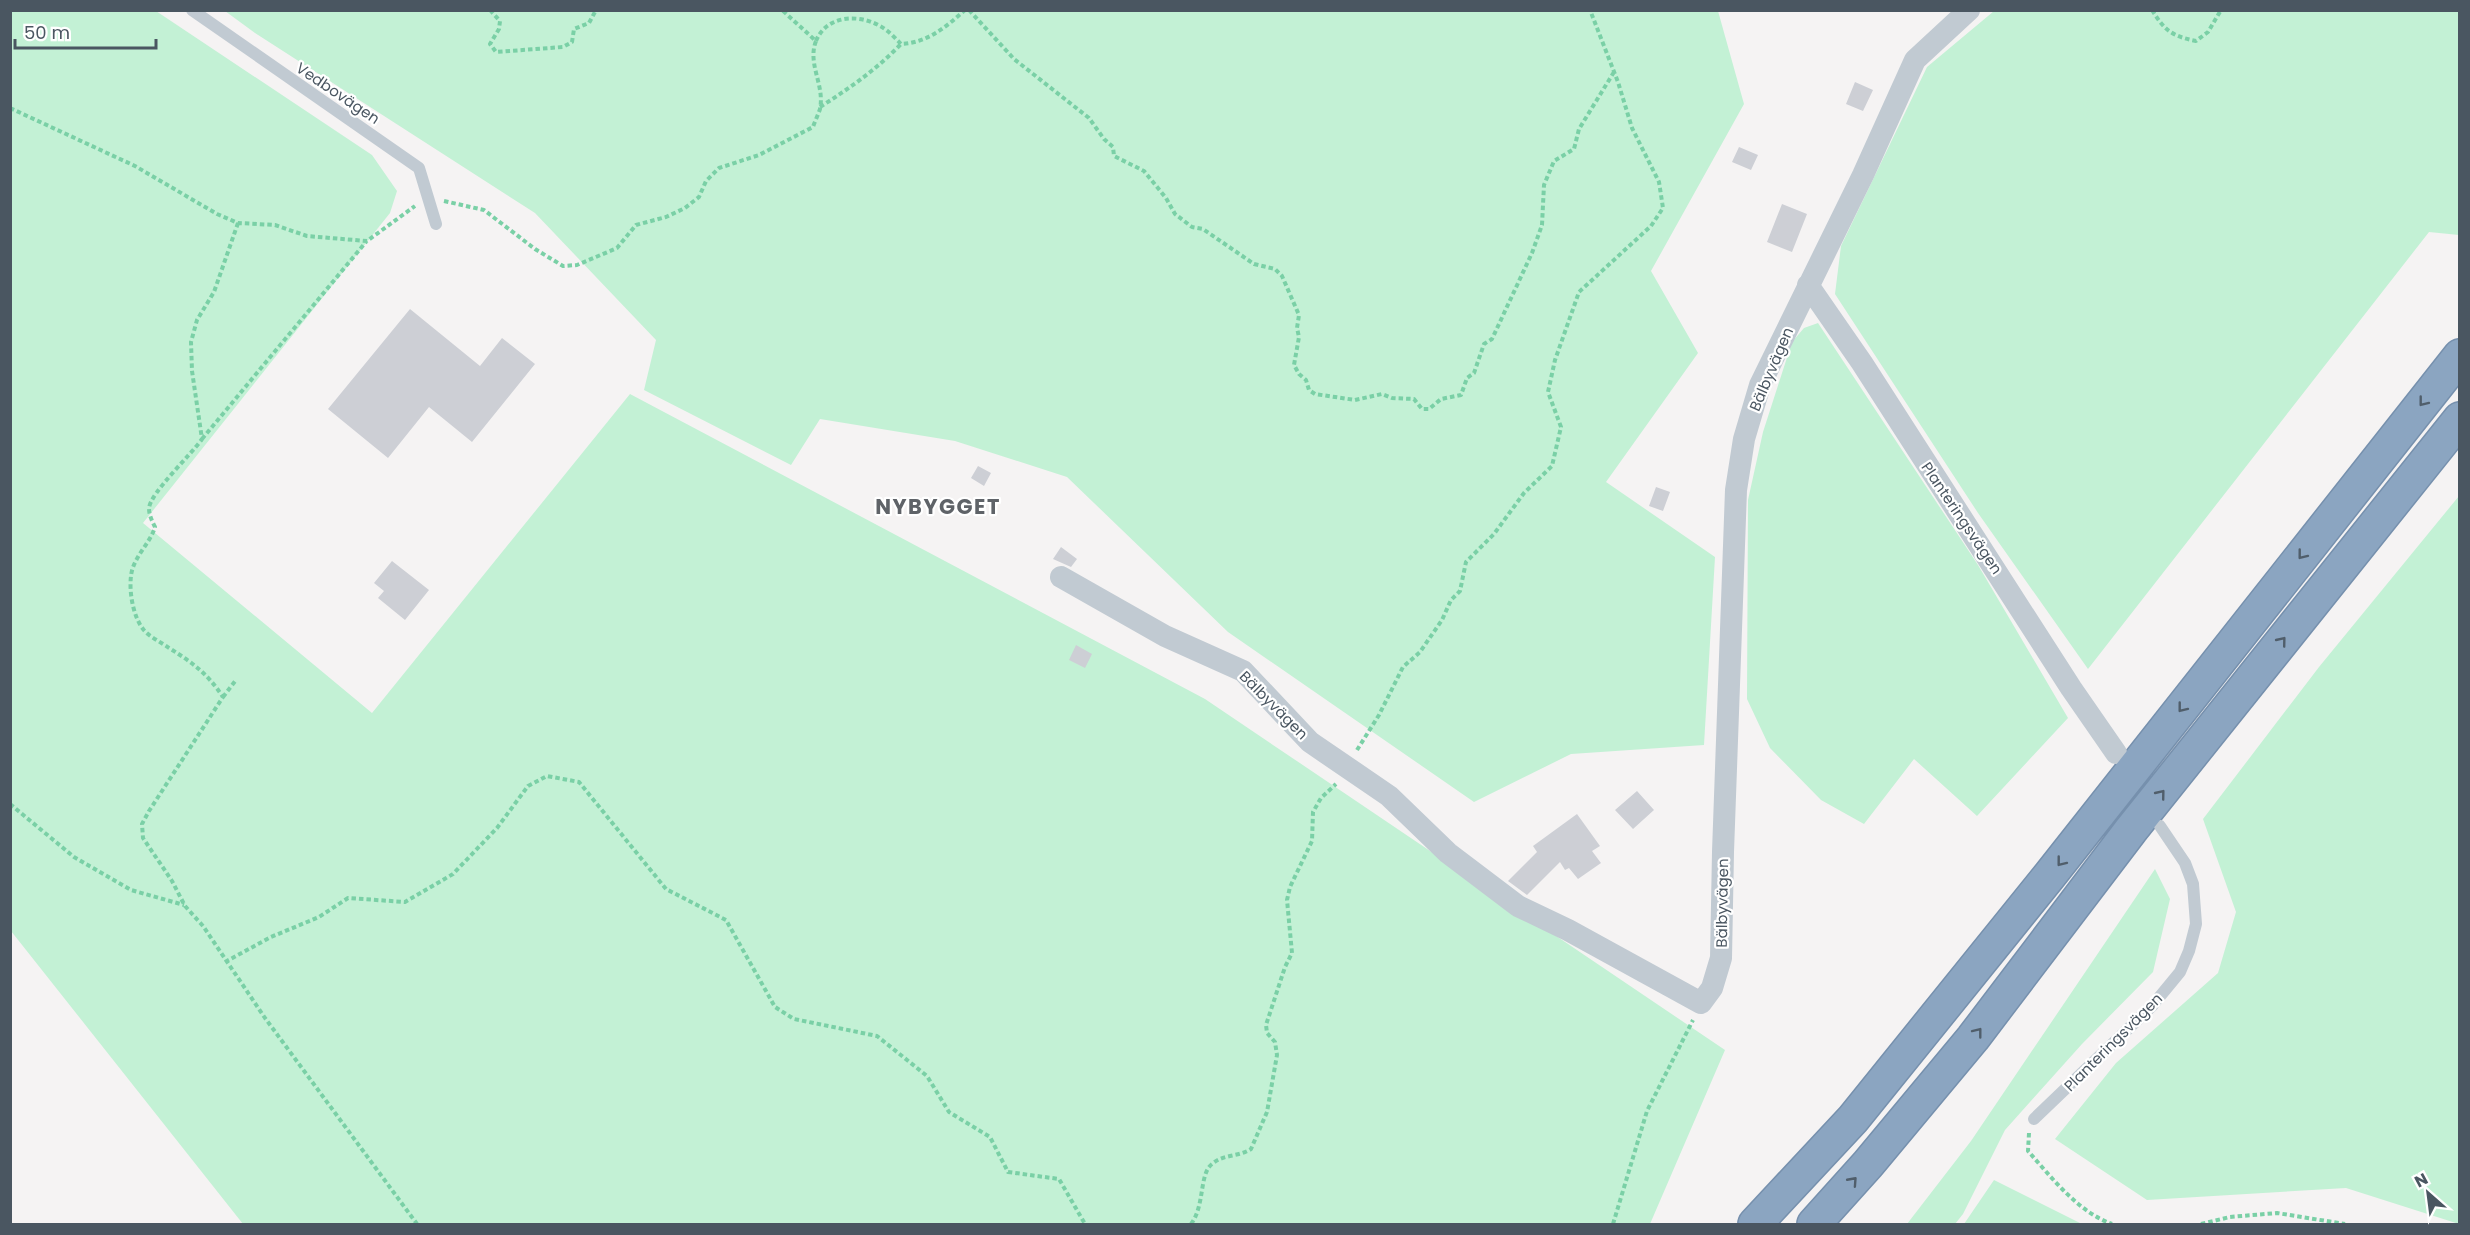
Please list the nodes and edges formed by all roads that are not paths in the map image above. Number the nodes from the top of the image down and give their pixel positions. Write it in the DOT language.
graph roads {
  1 [pos="192,10"];
  2 [pos="1966,11"];
  3 [pos="436,224"];
  4 [pos="1808,285"];
  5 [pos="2460,356"];
  6 [pos="2460,419"];
  7 [pos="1061,577"];
  8 [pos="2116,753"];
  9 [pos="2160,826"];
  10 [pos="2034,1119"];
  11 [pos="1755,1224"];
  12 [pos="1814,1224"];
  1 -- 3 [label="lane, Vedbovägen"];
  2 -- 4 [label="street, Bälbyvägen"];
  4 -- 7 [label="street, Bälbyvägen"];
  4 -- 8 [label="street, Planteringsvägen"];
  5 -- 11 [label="highway, one-way"];
  12 -- 6 [label="highway, one-way"];
  9 -- 10 [label="lane, Planteringsvägen"];
}
